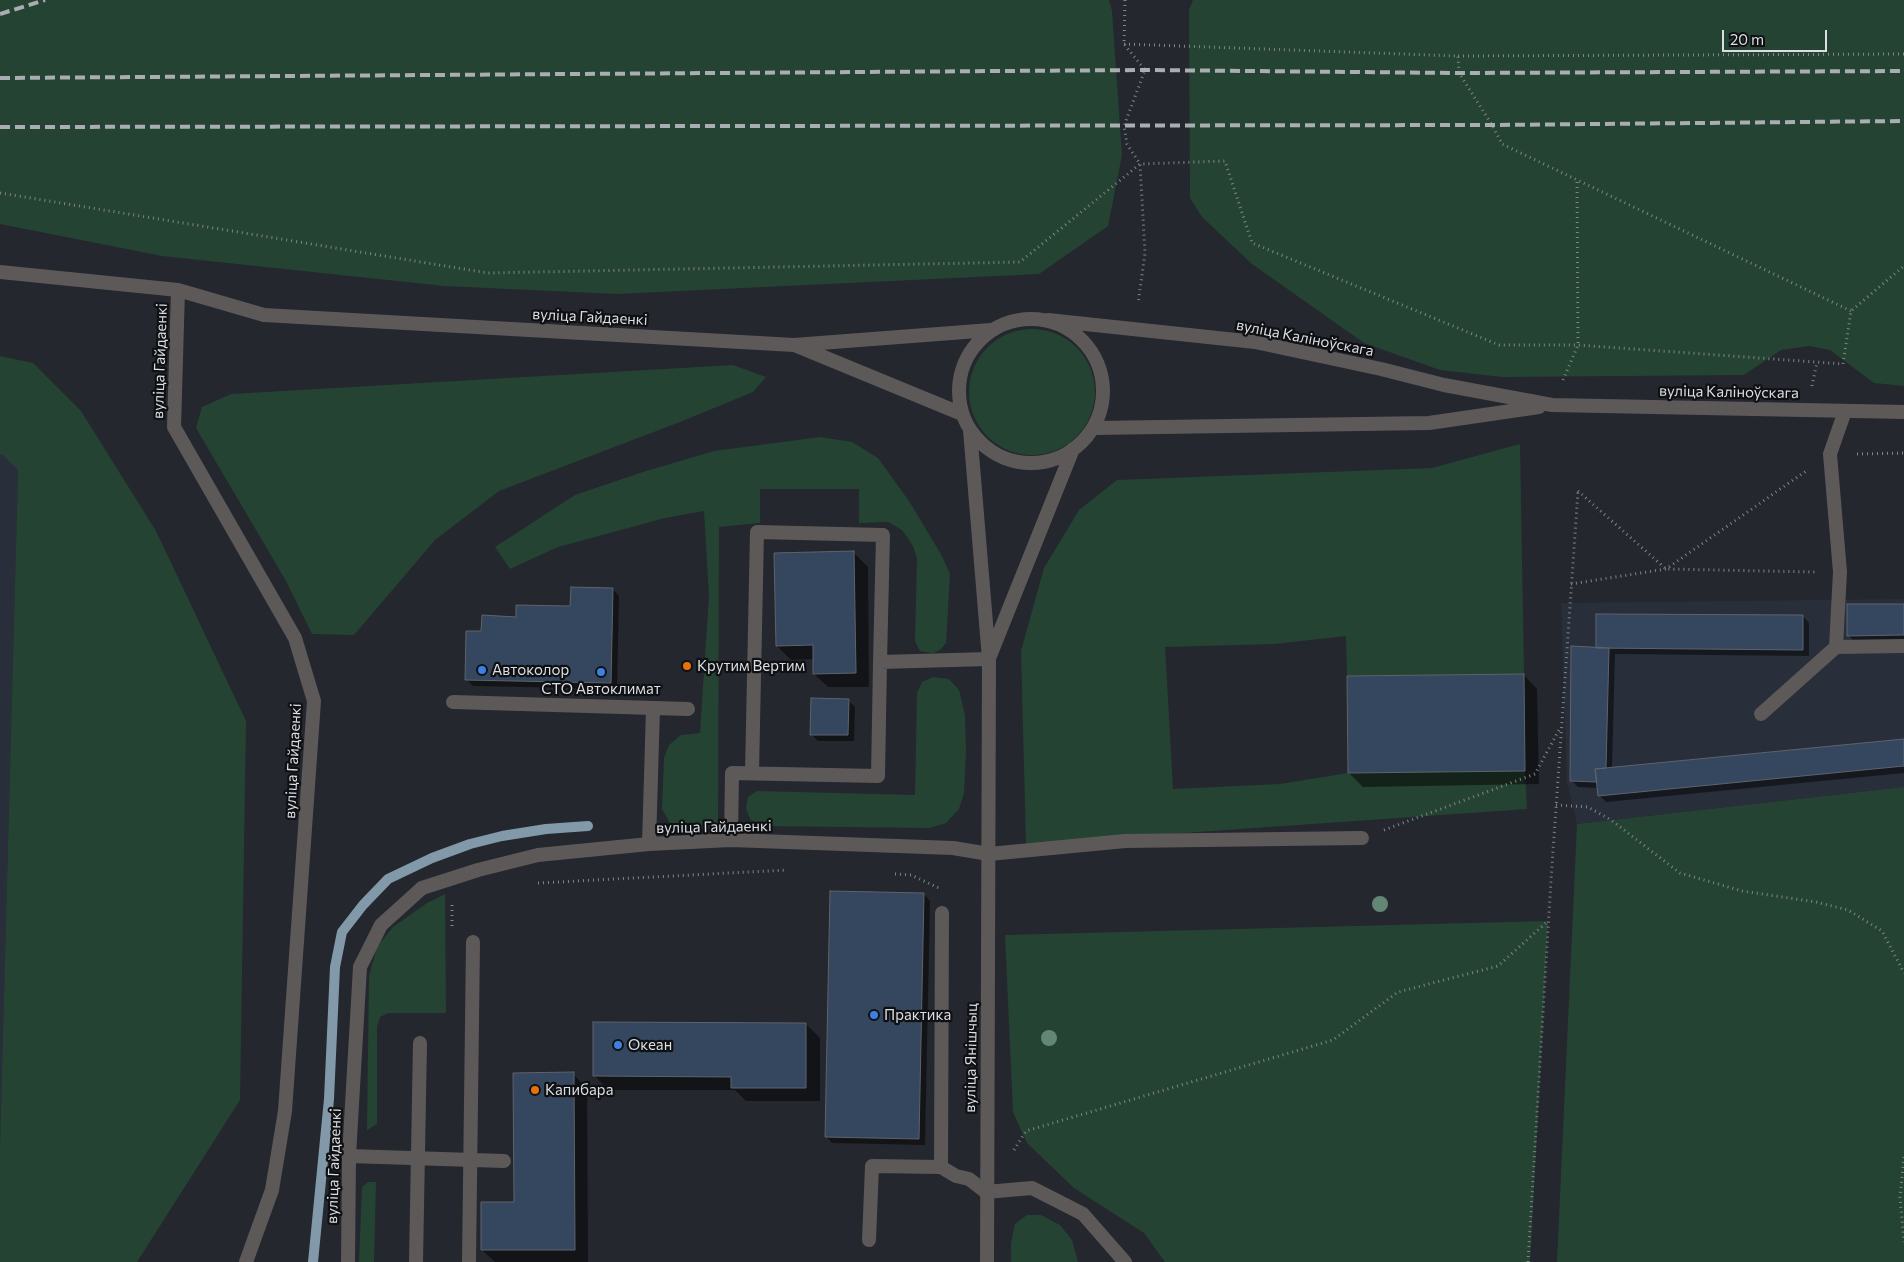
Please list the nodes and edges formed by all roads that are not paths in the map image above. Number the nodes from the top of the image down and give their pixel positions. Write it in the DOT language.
graph roads {
  1 [pos="0,272"];
  2 [pos="178,290"];
  3 [pos="1048,320"];
  4 [pos="991,330"];
  5 [pos="794,345"];
  6 [pos="1552,405"];
  7 [pos="1845,411"];
  8 [pos="1904,412"];
  9 [pos="962,414"];
  10 [pos="1094,428"];
  11 [pos="970,430"];
  12 [pos="1073,449"];
  13 [pos="1904,646"];
  14 [pos="1836,647"];
  15 [pos="989,659"];
  16 [pos="880,662"];
  17 [pos="453,702"];
  18 [pos="652,708"];
  19 [pos="688,709"];
  20 [pos="1761,714"];
  21 [pos="752,774"];
  22 [pos="1362,838"];
  23 [pos="731,840"];
  24 [pos="649,844"];
  25 [pos="989,854"];
  26 [pos="942,913"];
  27 [pos="473,942"];
  28 [pos="420,1043"];
  29 [pos="349,1156"];
  30 [pos="418,1158"];
  31 [pos="471,1160"];
  32 [pos="504,1161"];
  33 [pos="941,1167"];
  34 [pos="986,1192"];
  35 [pos="869,1240"];
  36 [pos="246,1262"];
  37 [pos="348,1262"];
  38 [pos="416,1262"];
  39 [pos="469,1262"];
  40 [pos="987,1262"];
  41 [pos="1125,1262"];
  1 -- 2 [label="street, вуліца Гайдаенкі"];
  2 -- 5 [label="street, вуліца Гайдаенкі"];
  2 -- 36 [label="street, вуліца Гайдаенкі"];
  3 -- 4 [label="street, вуліца Каліноўскага"];
  3 -- 6 [label="street, вуліца Каліноўскага"];
  3 -- 10 [label="street, вуліца Каліноўскага"];
  4 -- 5 [label="street, вуліца Гайдаенкі"];
  4 -- 9 [label="street, вуліца Каліноўскага"];
  5 -- 9 [label="street, вуліца Гайдаенкі"];
  6 -- 7 [label="street, вуліца Каліноўскага"];
  6 -- 10 [label="street, вуліца Каліноўскага"];
  7 -- 8 [label="street, вуліца Каліноўскага"];
  7 -- 14 [label="street"];
  9 -- 11 [label="street, вуліца Каліноўскага"];
  10 -- 12 [label="street, вуліца Каліноўскага"];
  11 -- 12 [label="street, вуліца Каліноўскага"];
  11 -- 15 [label="street, вуліца Янішчыц"];
  12 -- 15 [label="street"];
  13 -- 14 [label="street"];
  14 -- 20 [label="street"];
  15 -- 16 [label="street"];
  15 -- 25 [label="street, вуліца Янішчыц"];
  16 -- 21 [label="street"];
  16 -- 21 [label="street"];
  17 -- 18 [label="street"];
  18 -- 19 [label="street"];
  18 -- 24 [label="street"];
  21 -- 23 [label="street"];
  22 -- 25 [label="street"];
  23 -- 24 [label="street, вуліца Гайдаенкі"];
  23 -- 25 [label="street, вуліца Гайдаенкі"];
  24 -- 29 [label="street, вуліца Гайдаенкі"];
  25 -- 34 [label="street, вуліца Янішчыц"];
  26 -- 33 [label="street"];
  27 -- 31 [label="street"];
  28 -- 30 [label="street"];
  29 -- 30 [label="street"];
  29 -- 37 [label="street, вуліца Гайдаенкі"];
  30 -- 31 [label="street"];
  30 -- 38 [label="street"];
  31 -- 32 [label="street"];
  31 -- 39 [label="street"];
  33 -- 34 [label="street"];
  33 -- 35 [label="street"];
  34 -- 40 [label="street, вуліца Янішчыц"];
  34 -- 41 [label="street"];
}
